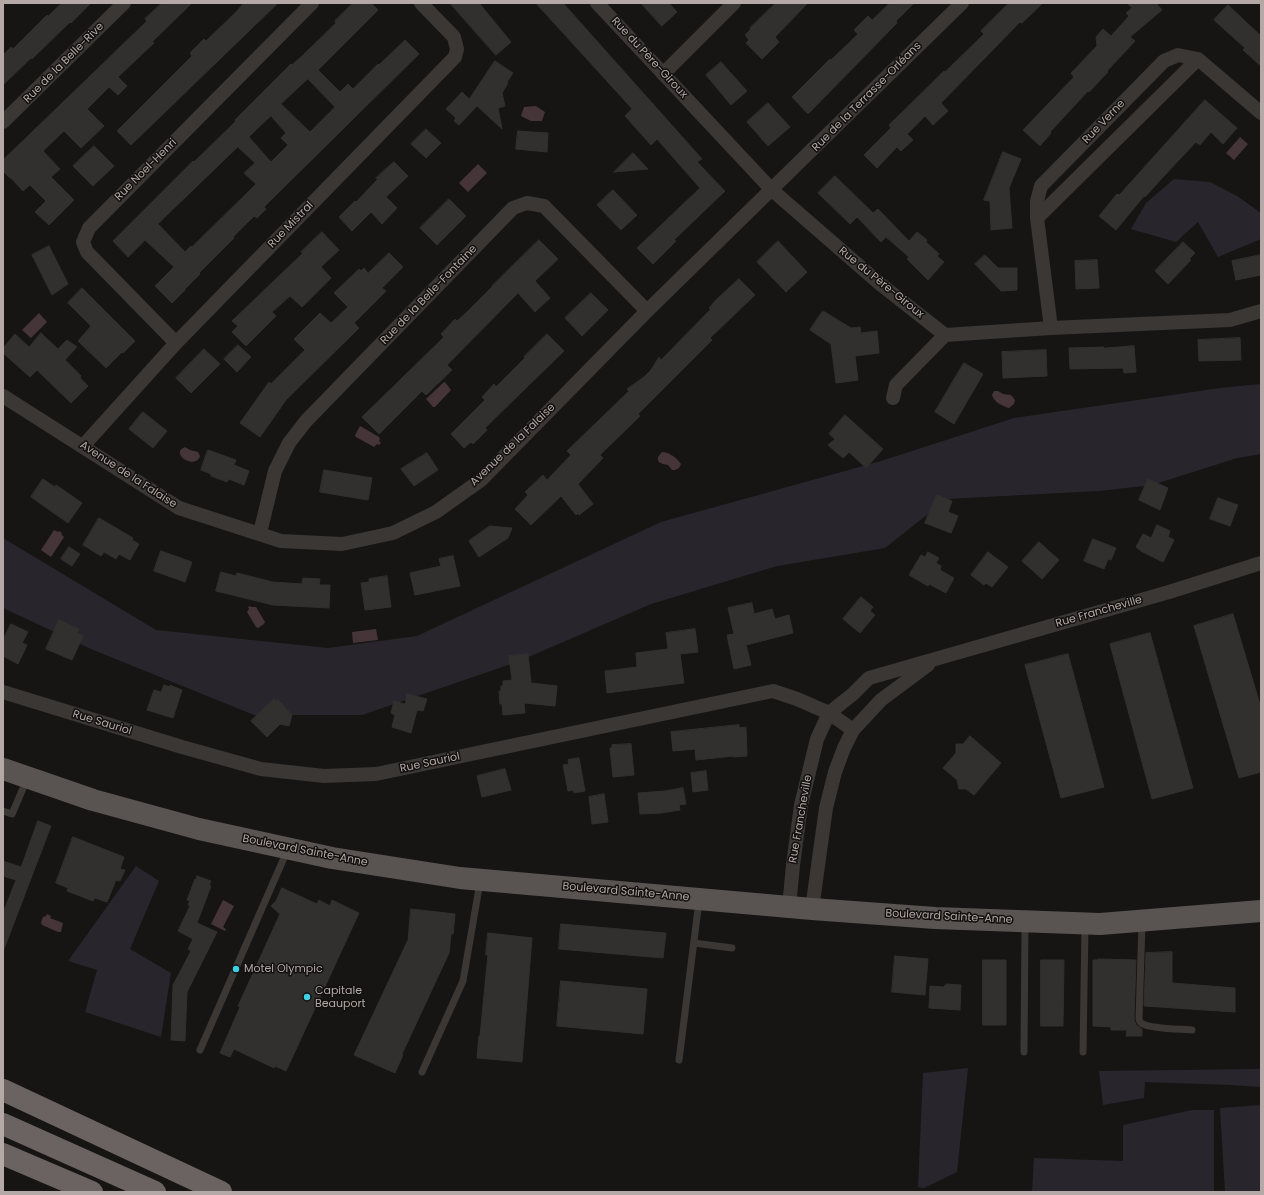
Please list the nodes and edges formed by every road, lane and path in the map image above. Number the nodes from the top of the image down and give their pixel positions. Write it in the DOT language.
graph roads {
  1 [pos="124,3"];
  2 [pos="312,3"];
  3 [pos="421,3"];
  4 [pos="597,3"];
  5 [pos="734,3"];
  6 [pos="962,3"];
  7 [pos="1198,59"];
  8 [pos="663,74"];
  9 [pos="1261,113"];
  10 [pos="3,122"];
  11 [pos="772,190"];
  12 [pos="1037,218"];
  13 [pos="647,311"];
  14 [pos="1261,311"];
  15 [pos="1051,328"];
  16 [pos="945,335"];
  17 [pos="176,343"];
  18 [pos="3,396"];
  19 [pos="893,398"];
  20 [pos="83,446"];
  21 [pos="260,533"];
  22 [pos="1261,563"];
  23 [pos="936,658"];
  24 [pos="3,692"];
  25 [pos="829,714"];
  26 [pos="853,730"];
  27 [pos="3,769"];
  28 [pos="28,777"];
  29 [pos="3,811"];
  30 [pos="288,849"];
  31 [pos="481,880"];
  32 [pos="700,899"];
  33 [pos="789,907"];
  34 [pos="812,909"];
  35 [pos="1261,911"];
  36 [pos="1025,921"];
  37 [pos="1142,921"];
  38 [pos="1085,924"];
  39 [pos="694,943"];
  40 [pos="732,948"];
  41 [pos="1192,1030"];
  42 [pos="200,1050"];
  43 [pos="1024,1052"];
  44 [pos="1083,1052"];
  45 [pos="679,1060"];
  46 [pos="422,1072"];
  47 [pos="3,1090"];
  48 [pos="3,1124"];
  49 [pos="3,1154"];
  50 [pos="92,1192"];
  51 [pos="154,1192"];
  52 [pos="221,1192"];
  1 -- 10 [label="street, Rue de la Belle-Rive"];
  2 -- 17 [label="street, Rue Noel-Henri"];
  3 -- 17 [label="street, Rue Mistral"];
  4 -- 8 [label="street, Rue du Père-Giroux"];
  5 -- 8 [label="street"];
  6 -- 11 [label="street, Rue de la Terrasse-Orléans"];
  7 -- 9 [label="street, Rue Verne"];
  7 -- 12 [label="street, Rue Verne"];
  7 -- 12 [label="street, Rue Verne"];
  8 -- 11 [label="street, Rue du Père-Giroux"];
  11 -- 13 [label="street, Avenue de la Falaise"];
  11 -- 16 [label="street, Rue du Père-Giroux"];
  12 -- 15 [label="street, Rue Verne"];
  13 -- 21 [label="street, Avenue de la Falaise"];
  13 -- 21 [label="street, Rue de la Belle-Fontaine"];
  14 -- 15 [label="street"];
  15 -- 16 [label="street"];
  16 -- 19 [label="street"];
  17 -- 20 [label="street, Rue Mistral"];
  18 -- 20 [label="street, Avenue de la Falaise"];
  20 -- 21 [label="street, Avenue de la Falaise"];
  22 -- 23 [label="street, Rue Francheville"];
  23 -- 25 [label="street, Rue Francheville"];
  23 -- 26 [label="street, Rue Francheville"];
  24 -- 25 [label="street, Rue Sauriol"];
  25 -- 26 [label="street, Rue Sauriol"];
  25 -- 33 [label="street, Rue Francheville"];
  26 -- 34 [label="street, Rue Francheville"];
  27 -- 28 [label="main road, Boulevard Sainte-Anne"];
  28 -- 29 [label="lane"];
  28 -- 30 [label="main road, Boulevard Sainte-Anne"];
  30 -- 31 [label="main road, Boulevard Sainte-Anne"];
  30 -- 42 [label="lane"];
  31 -- 32 [label="main road, Boulevard Sainte-Anne"];
  31 -- 46 [label="lane"];
  32 -- 33 [label="main road, Boulevard Sainte-Anne"];
  32 -- 39 [label="lane"];
  33 -- 34 [label="main road, Boulevard Sainte-Anne"];
  34 -- 36 [label="main road, Boulevard Sainte-Anne"];
  35 -- 37 [label="main road, Boulevard Sainte-Anne"];
  36 -- 38 [label="main road, Boulevard Sainte-Anne"];
  36 -- 43 [label="lane"];
  37 -- 38 [label="main road, Boulevard Sainte-Anne"];
  37 -- 41 [label="lane"];
  38 -- 44 [label="lane"];
  39 -- 40 [label="lane"];
  39 -- 45 [label="lane"];
  47 -- 52 [label="highway"];
  48 -- 51 [label="highway"];
  49 -- 50 [label="highway"];
}
